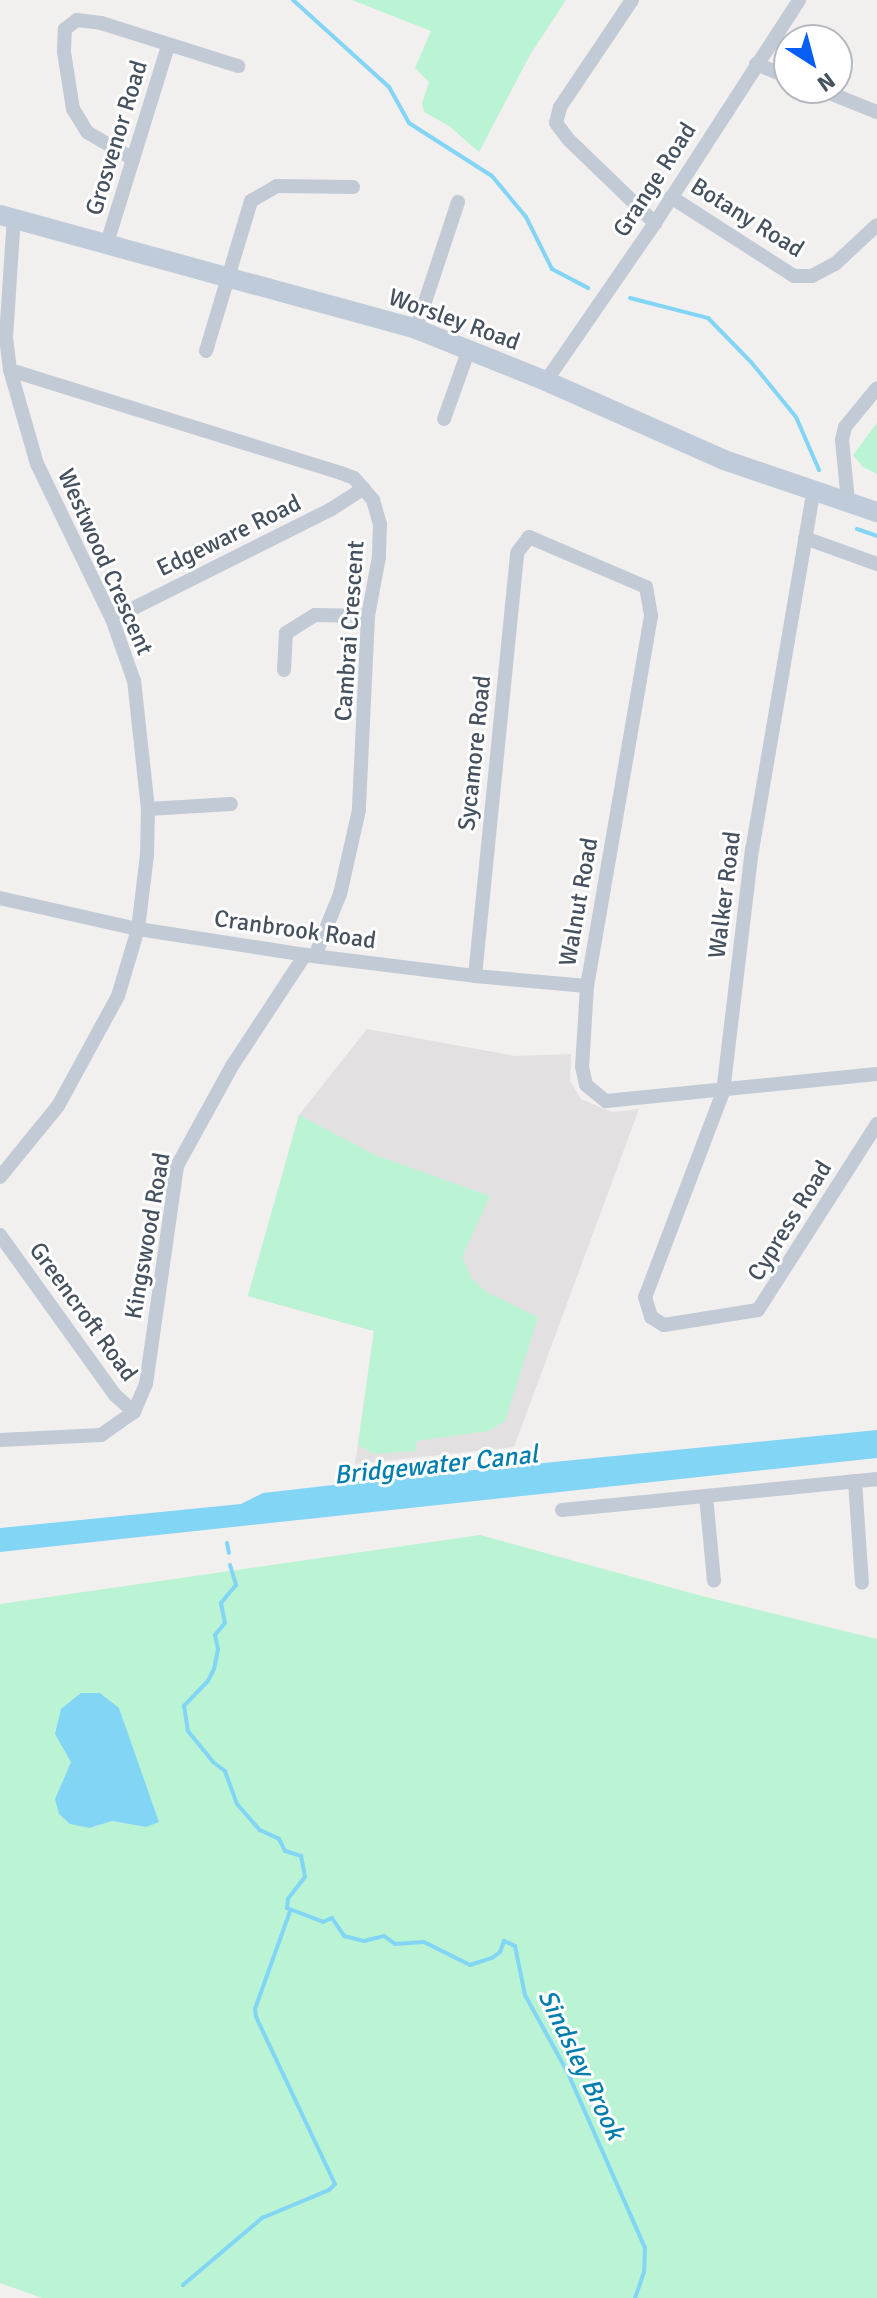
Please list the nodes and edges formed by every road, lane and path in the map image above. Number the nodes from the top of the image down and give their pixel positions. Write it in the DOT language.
graph roads {
  1 [pos="632,0"];
  2 [pos="799,0"];
  3 [pos="168,46"];
  4 [pos="756,64"];
  5 [pos="238,66"];
  6 [pos="773,71"];
  7 [pos="853,102"];
  8 [pos="877,112"];
  9 [pos="133,159"];
  10 [pos="353,187"];
  11 [pos="671,197"];
  12 [pos="458,202"];
  13 [pos="7,216"];
  14 [pos="655,223"];
  15 [pos="877,225"];
  16 [pos="107,243"];
  17 [pos="227,279"];
  18 [pos="416,329"];
  19 [pos="3,337"];
  20 [pos="206,351"];
  21 [pos="468,352"];
  22 [pos="10,370"];
  23 [pos="546,381"];
  24 [pos="877,388"];
  25 [pos="444,419"];
  26 [pos="364,488"];
  27 [pos="814,488"];
  28 [pos="848,502"];
  29 [pos="877,512"];
  30 [pos="805,538"];
  31 [pos="877,564"];
  32 [pos="646,587"];
  33 [pos="368,616"];
  34 [pos="112,619"];
  35 [pos="284,670"];
  36 [pos="231,804"];
  37 [pos="148,809"];
  38 [pos="0,898"];
  39 [pos="138,929"];
  40 [pos="310,955"];
  41 [pos="475,976"];
  42 [pos="587,986"];
  43 [pos="877,1074"];
  44 [pos="723,1092"];
  45 [pos="877,1124"];
  46 [pos="0,1177"];
  47 [pos="0,1235"];
  48 [pos="645,1297"];
  49 [pos="134,1412"];
  50 [pos="0,1440"];
  51 [pos="877,1479"];
  52 [pos="855,1481"];
  53 [pos="706,1496"];
  54 [pos="562,1510"];
  55 [pos="714,1581"];
  56 [pos="862,1583"];
  1 -- 14 [label="street"];
  2 -- 4 [label="street, Grange Road"];
  3 -- 5 [label="street"];
  3 -- 9 [label="street, Grosvenor Road"];
  3 -- 9 [label="street"];
  4 -- 6 [label="street"];
  4 -- 11 [label="street, Grange Road"];
  7 -- 8 [label="street"];
  9 -- 16 [label="street, Grosvenor Road"];
  10 -- 17 [label="street"];
  11 -- 14 [label="street, Grange Road"];
  11 -- 15 [label="street, Botany Road"];
  12 -- 18 [label="street"];
  13 -- 16 [label="main road, Worsley Road"];
  13 -- 19 [label="street, Westwood Crescent"];
  14 -- 23 [label="street, Grange Road"];
  16 -- 17 [label="main road, Worsley Road"];
  17 -- 18 [label="main road, Worsley Road"];
  17 -- 20 [label="street"];
  18 -- 21 [label="main road, Worsley Road"];
  19 -- 22 [label="street, Westwood Crescent"];
  21 -- 23 [label="main road, Worsley Road"];
  21 -- 25 [label="street"];
  22 -- 26 [label="street"];
  22 -- 34 [label="street, Westwood Crescent"];
  23 -- 27 [label="main road, Worsley Road"];
  24 -- 28 [label="street"];
  26 -- 33 [label="street, Cambrai Crescent"];
  26 -- 34 [label="street, Edgeware Road"];
  27 -- 28 [label="main road, Worsley Road"];
  27 -- 30 [label="street, Walker Road"];
  28 -- 29 [label="main road, Worsley Road"];
  30 -- 31 [label="street"];
  30 -- 44 [label="street, Walker Road"];
  32 -- 41 [label="street, Sycamore Road"];
  32 -- 42 [label="street, Walnut Road"];
  33 -- 35 [label="street"];
  33 -- 40 [label="street, Cambrai Crescent"];
  34 -- 37 [label="street, Westwood Crescent"];
  36 -- 37 [label="street"];
  37 -- 39 [label="street, Westwood Crescent"];
  38 -- 39 [label="street, Cranbrook Road"];
  39 -- 40 [label="street, Cranbrook Road"];
  39 -- 46 [label="street, Westwood Crescent"];
  40 -- 41 [label="street, Cranbrook Road"];
  40 -- 49 [label="street, Kingswood Road"];
  41 -- 42 [label="street, Cranbrook Road"];
  42 -- 44 [label="street, Walnut Road"];
  43 -- 44 [label="street, Walnut Road"];
  44 -- 48 [label="street, Walker Road"];
  45 -- 48 [label="street, Cypress Road"];
  47 -- 49 [label="street, Greencroft Road"];
  49 -- 50 [label="street"];
  51 -- 52 [label="street"];
  52 -- 53 [label="street"];
  52 -- 56 [label="street"];
  53 -- 54 [label="street"];
  53 -- 55 [label="street"];
}
